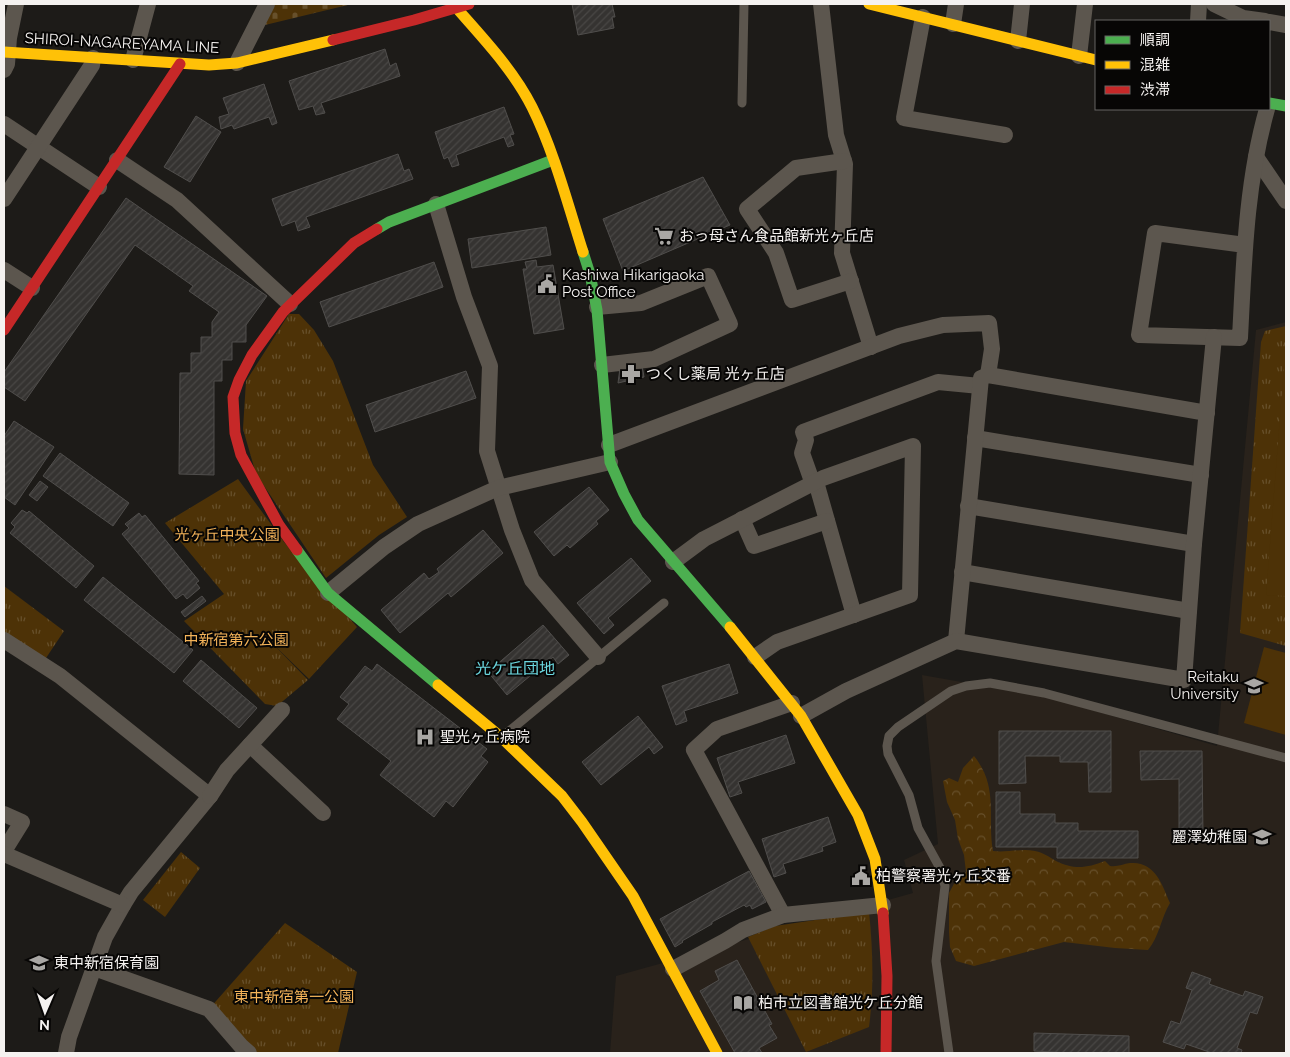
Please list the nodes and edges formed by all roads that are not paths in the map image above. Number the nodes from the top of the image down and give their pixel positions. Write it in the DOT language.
graph roads {
  1 [pos="16,4"];
  2 [pos="148,4"];
  3 [pos="267,4"];
  4 [pos="471,4"];
  5 [pos="744,4"];
  6 [pos="821,4"];
  7 [pos="869,4"];
  8 [pos="956,4"];
  9 [pos="1022,4"];
  10 [pos="1085,4"];
  11 [pos="1199,4"];
  12 [pos="1214,4"];
  13 [pos="454,6"];
  14 [pos="889,6"];
  15 [pos="923,17"];
  16 [pos="1198,20"];
  17 [pos="1258,20"];
  18 [pos="1270,22"];
  19 [pos="953,24"];
  20 [pos="1286,25"];
  21 [pos="1018,40"];
  22 [pos="6,52"];
  23 [pos="1079,56"];
  24 [pos="92,58"];
  25 [pos="133,60"];
  26 [pos="1095,60"];
  27 [pos="237,63"];
  28 [pos="180,64"];
  29 [pos="4,70"];
  30 [pos="742,103"];
  31 [pos="1270,103"];
  32 [pos="1286,106"];
  33 [pos="1267,110"];
  34 [pos="4,124"];
  35 [pos="1005,135"];
  36 [pos="39,148"];
  37 [pos="1256,157"];
  38 [pos="117,160"];
  39 [pos="553,160"];
  40 [pos="844,160"];
  41 [pos="99,187"];
  42 [pos="4,199"];
  43 [pos="1286,201"];
  44 [pos="436,204"];
  45 [pos="1245,246"];
  46 [pos="4,270"];
  47 [pos="851,281"];
  48 [pos="32,288"];
  49 [pos="290,304"];
  50 [pos="597,307"];
  51 [pos="4,330"];
  52 [pos="1214,337"];
  53 [pos="871,347"];
  54 [pos="602,365"];
  55 [pos="984,380"];
  56 [pos="1207,414"];
  57 [pos="975,438"];
  58 [pos="609,445"];
  59 [pos="610,462"];
  60 [pos="1201,475"];
  61 [pos="814,483"];
  62 [pos="498,488"];
  63 [pos="968,506"];
  64 [pos="742,520"];
  65 [pos="827,521"];
  66 [pos="1194,544"];
  67 [pos="673,562"];
  68 [pos="962,572"];
  69 [pos="328,593"];
  70 [pos="664,603"];
  71 [pos="1189,611"];
  72 [pos="854,615"];
  73 [pos="4,640"];
  74 [pos="956,641"];
  75 [pos="598,657"];
  76 [pos="755,657"];
  77 [pos="796,709"];
  78 [pos="282,710"];
  79 [pos="502,738"];
  80 [pos="250,745"];
  81 [pos="1286,758"];
  82 [pos="210,796"];
  83 [pos="323,813"];
  84 [pos="4,814"];
  85 [pos="4,853"];
  86 [pos="124,905"];
  87 [pos="884,905"];
  88 [pos="783,915"];
  89 [pos="94,968"];
  90 [pos="673,969"];
  91 [pos="66,1053"];
  92 [pos="249,1053"];
  93 [pos="718,1053"];
  94 [pos="886,1053"];
  95 [pos="949,1053"];
  1 -- 22 [label="street"];
  2 -- 25 [label="street"];
  3 -- 27 [label="street"];
  4 -- 13 [label="street, SHIROI-NAGAREYAMA LINE"];
  5 -- 30 [label="lane"];
  6 -- 40 [label="street"];
  7 -- 14 [label="street"];
  8 -- 19 [label="street"];
  9 -- 21 [label="street"];
  10 -- 23 [label="street"];
  11 -- 16 [label="street"];
  12 -- 17 [label="street"];
  13 -- 27 [label="street, SHIROI-NAGAREYAMA LINE"];
  13 -- 39 [label="street"];
  14 -- 15 [label="street"];
  15 -- 19 [label="street"];
  15 -- 35 [label="street"];
  18 -- 20 [label="street"];
  19 -- 21 [label="street"];
  21 -- 23 [label="street"];
  22 -- 24 [label="street, SHIROI-NAGAREYAMA LINE"];
  22 -- 29 [label="street"];
  23 -- 26 [label="street"];
  24 -- 25 [label="street, SHIROI-NAGAREYAMA LINE"];
  24 -- 36 [label="street"];
  25 -- 28 [label="street, SHIROI-NAGAREYAMA LINE"];
  27 -- 28 [label="street, SHIROI-NAGAREYAMA LINE"];
  28 -- 38 [label="street"];
  31 -- 32 [label="street"];
  33 -- 37 [label="street"];
  34 -- 36 [label="street"];
  36 -- 41 [label="street"];
  36 -- 42 [label="street"];
  37 -- 43 [label="street"];
  37 -- 45 [label="street"];
  38 -- 41 [label="street"];
  38 -- 49 [label="street"];
  39 -- 44 [label="street"];
  39 -- 50 [label="street"];
  40 -- 47 [label="street"];
  40 -- 47 [label="street"];
  41 -- 48 [label="street"];
  44 -- 49 [label="street"];
  44 -- 62 [label="street"];
  45 -- 52 [label="street"];
  45 -- 52 [label="street"];
  46 -- 48 [label="street"];
  47 -- 53 [label="street"];
  48 -- 51 [label="street"];
  49 -- 69 [label="street"];
  50 -- 54 [label="street"];
  50 -- 54 [label="street"];
  52 -- 56 [label="street"];
  53 -- 55 [label="street"];
  53 -- 58 [label="street"];
  54 -- 58 [label="street"];
  55 -- 56 [label="street"];
  55 -- 57 [label="street"];
  55 -- 61 [label="street"];
  56 -- 60 [label="street"];
  57 -- 60 [label="street"];
  57 -- 63 [label="street"];
  58 -- 59 [label="street"];
  59 -- 62 [label="street"];
  59 -- 67 [label="street"];
  60 -- 66 [label="street"];
  61 -- 64 [label="street"];
  61 -- 65 [label="street"];
  61 -- 72 [label="street"];
  62 -- 69 [label="street"];
  62 -- 75 [label="street"];
  63 -- 66 [label="street"];
  63 -- 68 [label="street"];
  64 -- 65 [label="street"];
  64 -- 67 [label="street"];
  65 -- 72 [label="street"];
  66 -- 71 [label="street"];
  67 -- 76 [label="street"];
  68 -- 71 [label="street"];
  68 -- 74 [label="street"];
  69 -- 79 [label="street"];
  70 -- 75 [label="lane"];
  71 -- 74 [label="street"];
  72 -- 76 [label="street"];
  73 -- 82 [label="street"];
  74 -- 77 [label="street"];
  75 -- 79 [label="lane"];
  76 -- 77 [label="street"];
  77 -- 87 [label="street"];
  77 -- 88 [label="street"];
  78 -- 80 [label="street"];
  79 -- 90 [label="street"];
  80 -- 82 [label="street"];
  80 -- 83 [label="street"];
  81 -- 95 [label="lane"];
  82 -- 86 [label="street"];
  84 -- 85 [label="street"];
  85 -- 86 [label="street"];
  86 -- 89 [label="street"];
  87 -- 88 [label="street"];
  87 -- 94 [label="street"];
  88 -- 90 [label="street"];
  89 -- 91 [label="street"];
  89 -- 92 [label="street"];
  90 -- 93 [label="street"];
}
